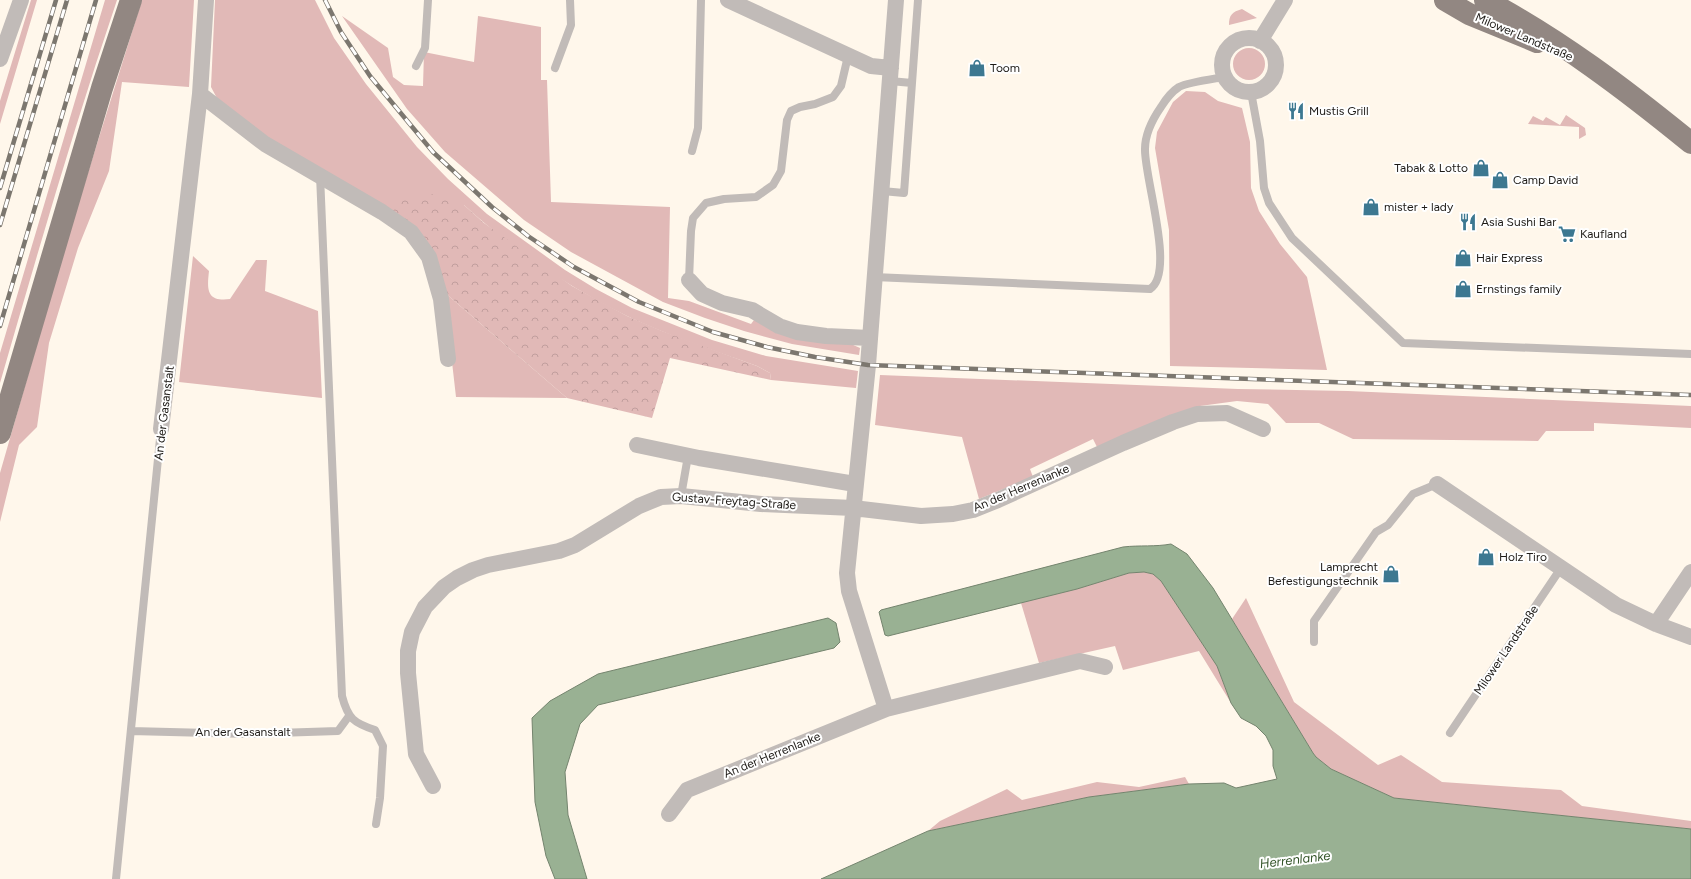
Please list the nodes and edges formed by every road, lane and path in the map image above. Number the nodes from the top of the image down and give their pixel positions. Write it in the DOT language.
graph roads {
  1 [pos="20,0"];
  2 [pos="131,0"];
  3 [pos="206,0"];
  4 [pos="428,0"];
  5 [pos="570,0"];
  6 [pos="701,0"];
  7 [pos="728,0"];
  8 [pos="896,0"];
  9 [pos="918,0"];
  10 [pos="1285,0"];
  11 [pos="1446,0"];
  12 [pos="1484,0"];
  13 [pos="1260,41"];
  14 [pos="848,56"];
  15 [pos="0,59"];
  16 [pos="1583,61"];
  17 [pos="416,66"];
  18 [pos="555,68"];
  19 [pos="890,74"];
  20 [pos="1224,77"];
  21 [pos="912,83"];
  22 [pos="1251,92"];
  23 [pos="200,94"];
  24 [pos="1691,143"];
  25 [pos="692,151"];
  26 [pos="320,175"];
  27 [pos="882,191"];
  28 [pos="874,277"];
  29 [pos="689,280"];
  30 [pos="870,338"];
  31 [pos="1691,354"];
  32 [pos="448,360"];
  33 [pos="161,429"];
  34 [pos="1263,429"];
  35 [pos="0,433"];
  36 [pos="637,445"];
  37 [pos="688,456"];
  38 [pos="855,484"];
  39 [pos="1437,484"];
  40 [pos="681,496"];
  41 [pos="853,508"];
  42 [pos="1561,568"];
  43 [pos="1691,572"];
  44 [pos="1656,624"];
  45 [pos="1691,637"];
  46 [pos="1314,642"];
  47 [pos="1105,667"];
  48 [pos="886,709"];
  49 [pos="349,716"];
  50 [pos="131,731"];
  51 [pos="1450,733"];
  52 [pos="433,786"];
  53 [pos="668,814"];
  54 [pos="376,824"];
  55 [pos="116,879"];
  1 -- 15 [label="street"];
  2 -- 35 [label="main road"];
  3 -- 23 [label="street, An der Gasanstalt"];
  4 -- 17 [label="lane"];
  5 -- 18 [label="lane"];
  6 -- 25 [label="lane"];
  7 -- 14 [label="street"];
  8 -- 19 [label="street"];
  9 -- 21 [label="lane"];
  10 -- 13 [label="street"];
  11 -- 16 [label="main road, Milower Landstraße"];
  12 -- 16 [label="main road, Milower Landstraße"];
  13 -- 20 [label="street"];
  13 -- 22 [label="street"];
  14 -- 19 [label="street"];
  14 -- 29 [label="lane"];
  16 -- 24 [label="main road, Milower Landstraße"];
  19 -- 21 [label="lane"];
  19 -- 27 [label="street"];
  20 -- 22 [label="street"];
  20 -- 28 [label="lane"];
  21 -- 27 [label="lane"];
  22 -- 31 [label="lane"];
  23 -- 26 [label="street"];
  23 -- 33 [label="street, An der Gasanstalt"];
  26 -- 32 [label="street"];
  26 -- 49 [label="lane"];
  27 -- 28 [label="street"];
  28 -- 30 [label="street"];
  29 -- 30 [label="street"];
  30 -- 38 [label="street"];
  33 -- 50 [label="lane, An der Gasanstalt"];
  34 -- 41 [label="street, An der Herrenlanke"];
  36 -- 37 [label="street"];
  37 -- 38 [label="street"];
  37 -- 40 [label="lane"];
  38 -- 41 [label="street"];
  39 -- 42 [label="street"];
  39 -- 46 [label="lane"];
  40 -- 41 [label="street, Gustav-Freytag-Straße"];
  40 -- 52 [label="street, Gustav-Freytag-Straße"];
  41 -- 48 [label="street"];
  42 -- 44 [label="street"];
  42 -- 51 [label="lane, Milower Landstraße"];
  43 -- 44 [label="street"];
  44 -- 45 [label="street"];
  47 -- 48 [label="street, An der Herrenlanke"];
  48 -- 53 [label="street, An der Herrenlanke"];
  49 -- 50 [label="lane, An der Gasanstalt"];
  49 -- 54 [label="lane"];
  50 -- 55 [label="lane, An der Gasanstalt"];
}
